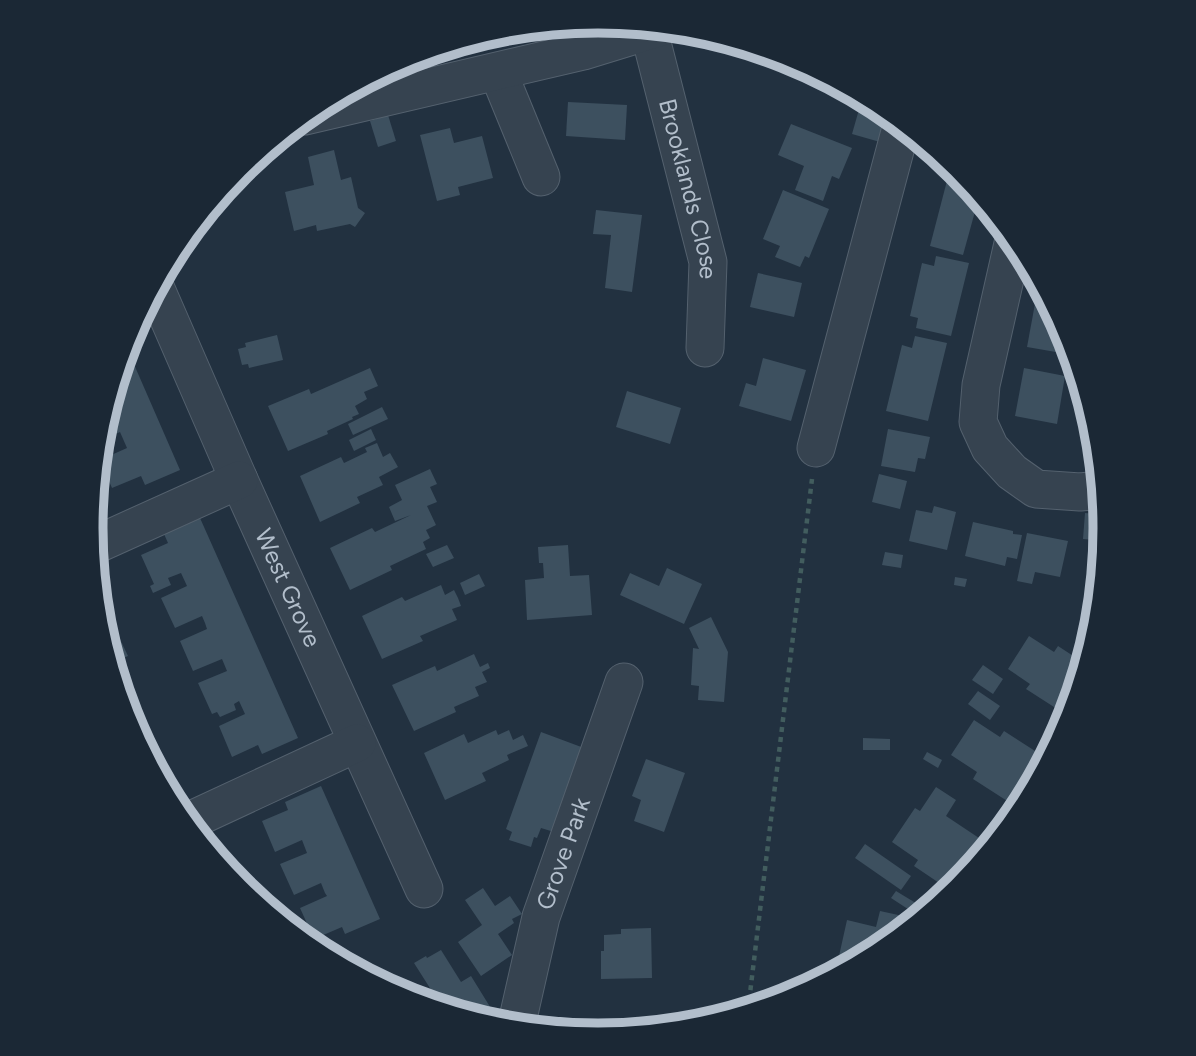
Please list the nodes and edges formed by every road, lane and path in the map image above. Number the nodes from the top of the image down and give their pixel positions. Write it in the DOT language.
graph roads {
  1 [pos="612,33"];
  2 [pos="657,36"];
  3 [pos="578,37"];
  4 [pos="498,72"];
  5 [pos="336,109"];
  6 [pos="899,135"];
  7 [pos="541,177"];
  8 [pos="1010,255"];
  9 [pos="160,298"];
  10 [pos="705,348"];
  11 [pos="816,449"];
  12 [pos="239,480"];
  13 [pos="1092,491"];
  14 [pos="103,542"];
  15 [pos="624,682"];
  16 [pos="357,743"];
  17 [pos="197,817"];
  18 [pos="424,889"];
  19 [pos="749,998"];
  20 [pos="518,1016"];
  1 -- 3 [label="street"];
  2 -- 10 [label="street, Brooklands Close"];
  3 -- 4 [label="street"];
  4 -- 5 [label="street"];
  4 -- 7 [label="street"];
  6 -- 11 [label="street"];
  8 -- 13 [label="street"];
  9 -- 12 [label="street, West Grove"];
  11 -- 19 [label="path"];
  12 -- 14 [label="street"];
  12 -- 16 [label="street, West Grove"];
  15 -- 20 [label="street, Grove Park"];
  16 -- 17 [label="street"];
  16 -- 18 [label="street, West Grove"];
}
